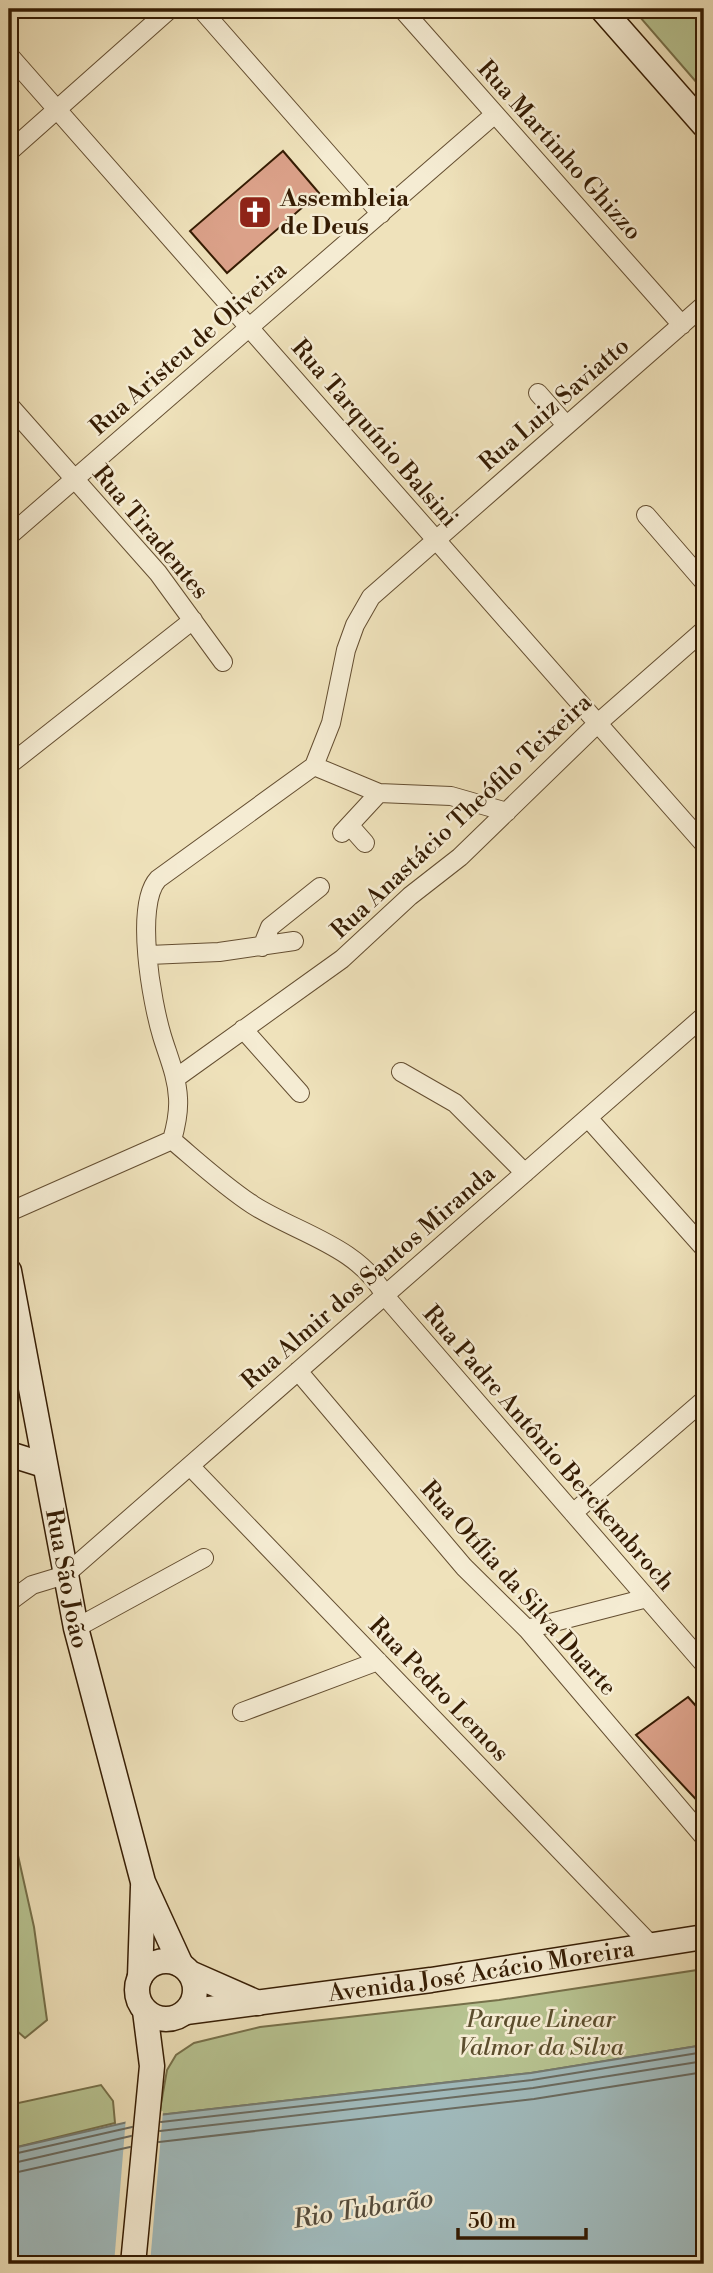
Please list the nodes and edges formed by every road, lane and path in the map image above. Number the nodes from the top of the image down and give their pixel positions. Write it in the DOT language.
graph roads {
  1 [pos="170,9"];
  2 [pos="201,9"];
  3 [pos="402,9"];
  4 [pos="602,9"];
  5 [pos="9,55"];
  6 [pos="57,109"];
  7 [pos="495,114"];
  8 [pos="704,125"];
  9 [pos="9,152"];
  10 [pos="381,214"];
  11 [pos="704,305"];
  12 [pos="682,325"];
  13 [pos="249,328"];
  14 [pos="538,393"];
  15 [pos="9,405"];
  16 [pos="566,425"];
  17 [pos="74,479"];
  18 [pos="646,516"];
  19 [pos="9,536"];
  20 [pos="436,539"];
  21 [pos="704,582"];
  22 [pos="193,620"];
  23 [pos="704,630"];
  24 [pos="223,662"];
  25 [pos="598,723"];
  26 [pos="9,765"];
  27 [pos="314,766"];
  28 [pos="379,793"];
  29 [pos="507,811"];
  30 [pos="365,843"];
  31 [pos="704,844"];
  32 [pos="320,887"];
  33 [pos="294,941"];
  34 [pos="262,947"];
  35 [pos="149,955"];
  36 [pos="704,1016"];
  37 [pos="243,1029"];
  38 [pos="401,1072"];
  39 [pos="176,1078"];
  40 [pos="300,1093"];
  41 [pos="588,1118"];
  42 [pos="172,1140"];
  43 [pos="525,1172"];
  44 [pos="9,1212"];
  45 [pos="704,1248"];
  46 [pos="9,1271"];
  47 [pos="384,1296"];
  48 [pos="298,1371"];
  49 [pos="704,1400"];
  50 [pos="9,1454"];
  51 [pos="44,1465"];
  52 [pos="190,1466"];
  53 [pos="573,1513"];
  54 [pos="204,1558"];
  55 [pos="65,1576"];
  56 [pos="647,1598"];
  57 [pos="9,1602"];
  58 [pos="76,1628"];
  59 [pos="527,1629"];
  60 [pos="378,1661"];
  61 [pos="704,1664"];
  62 [pos="242,1712"];
  63 [pos="704,1837"];
  64 [pos="143,1882"];
  65 [pos="704,1937"];
  66 [pos="652,1946"];
  67 [pos="186,1969"];
  68 [pos="140,1977"];
  69 [pos="258,2003"];
  70 [pos="145,2011"];
  71 [pos="182,2015"];
  72 [pos="150,2074"];
  73 [pos="133,2264"];
  1 -- 6 [label="street"];
  2 -- 10 [label="street"];
  3 -- 7 [label="street, Rua Martinho Ghizzo"];
  4 -- 8 [label="main road"];
  5 -- 6 [label="street, Rua Tarquínio Balsini"];
  6 -- 9 [label="street"];
  6 -- 13 [label="street, Rua Tarquínio Balsini"];
  7 -- 10 [label="street, Rua Aristeu de Oliveira"];
  7 -- 12 [label="street, Rua Martinho Ghizzo"];
  10 -- 13 [label="street, Rua Aristeu de Oliveira"];
  11 -- 12 [label="street, Rua Luiz Saviatto"];
  12 -- 16 [label="street, Rua Luiz Saviatto"];
  13 -- 17 [label="street, Rua Aristeu de Oliveira"];
  13 -- 20 [label="street, Rua Tarquínio Balsini"];
  14 -- 16 [label="street"];
  15 -- 17 [label="street, Rua Tiradentes"];
  16 -- 20 [label="street, Rua Luiz Saviatto"];
  17 -- 19 [label="street, Rua Aristeu de Oliveira"];
  17 -- 22 [label="street, Rua Tiradentes"];
  18 -- 21 [label="street"];
  20 -- 25 [label="street, Rua Tarquínio Balsini"];
  20 -- 27 [label="street, Rua Luiz Saviatto"];
  22 -- 24 [label="street, Rua Tiradentes"];
  22 -- 26 [label="street"];
  23 -- 25 [label="street, Rua Anastácio Theófilo Teixeira"];
  25 -- 29 [label="street, Rua Anastácio Theófilo Teixeira"];
  25 -- 31 [label="street, Rua Tarquínio Balsini"];
  27 -- 28 [label="street"];
  27 -- 35 [label="street"];
  28 -- 29 [label="street"];
  28 -- 30 [label="street"];
  29 -- 37 [label="street, Rua Anastácio Theófilo Teixeira"];
  32 -- 34 [label="street"];
  33 -- 34 [label="street"];
  34 -- 35 [label="street"];
  35 -- 39 [label="street"];
  36 -- 41 [label="street, Rua Almir dos Santos Miranda"];
  37 -- 39 [label="street, Rua Anastácio Theófilo Teixeira"];
  37 -- 40 [label="street"];
  38 -- 43 [label="street"];
  39 -- 42 [label="street"];
  41 -- 43 [label="street, Rua Almir dos Santos Miranda"];
  41 -- 45 [label="street"];
  42 -- 44 [label="street"];
  42 -- 47 [label="street, Rua Padre Antônio Berckembroch"];
  43 -- 47 [label="street, Rua Almir dos Santos Miranda"];
  46 -- 51 [label="main road, Rua São João"];
  47 -- 48 [label="street, Rua Almir dos Santos Miranda"];
  47 -- 53 [label="street, Rua Padre Antônio Berckembroch"];
  48 -- 52 [label="street, Rua Almir dos Santos Miranda"];
  48 -- 59 [label="street, Rua Otília da Silva Duarte"];
  49 -- 53 [label="street"];
  50 -- 51 [label="main road"];
  51 -- 55 [label="main road, Rua São João"];
  52 -- 55 [label="street, Rua Almir dos Santos Miranda"];
  52 -- 60 [label="street, Rua Pedro Lemos"];
  53 -- 56 [label="street, Rua Padre Antônio Berckembroch"];
  54 -- 58 [label="street"];
  55 -- 57 [label="street"];
  55 -- 58 [label="main road, Rua São João"];
  56 -- 59 [label="street"];
  56 -- 61 [label="street, Rua Padre Antônio Berckembroch"];
  58 -- 64 [label="main road, Rua São João"];
  59 -- 63 [label="street, Rua Otília da Silva Duarte"];
  60 -- 62 [label="street"];
  60 -- 66 [label="street, Rua Pedro Lemos"];
  64 -- 67 [label="main road, Rua São João"];
  64 -- 68 [label="main road, Rua São João"];
  65 -- 66 [label="main road, Avenida José Acácio Moreira"];
  66 -- 69 [label="main road, Avenida José Acácio Moreira"];
  67 -- 68 [label="main road"];
  67 -- 69 [label="main road"];
  67 -- 71 [label="main road"];
  68 -- 70 [label="main road"];
  69 -- 71 [label="main road, Avenida José Acácio Moreira"];
  70 -- 71 [label="main road"];
  70 -- 72 [label="main road"];
  71 -- 72 [label="main road"];
  72 -- 73 [label="main road"];
}
